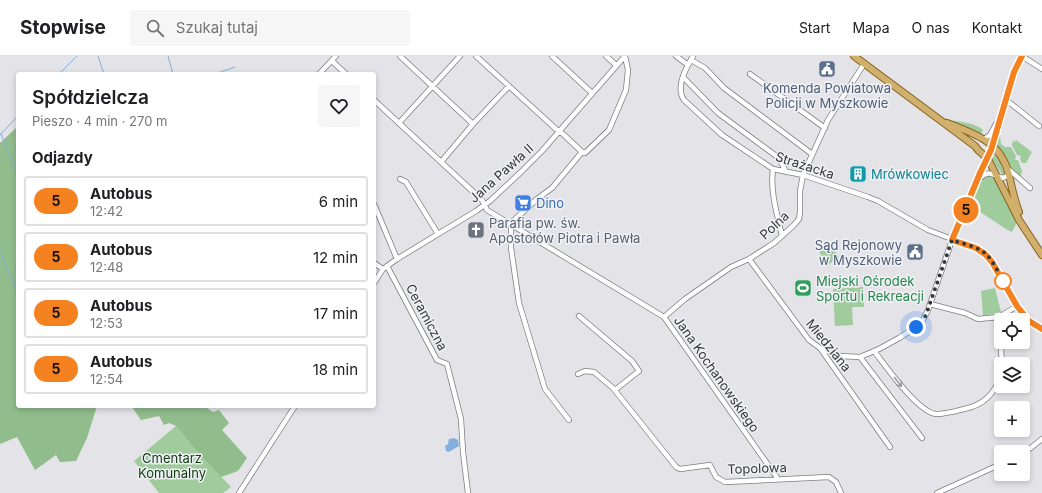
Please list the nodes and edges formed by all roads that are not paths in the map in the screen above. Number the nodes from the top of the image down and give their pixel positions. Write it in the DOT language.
graph roads {
  1 [pos="336,56"];
  2 [pos="400,56"];
  3 [pos="460,56"];
  4 [pos="476,56"];
  5 [pos="552,56"];
  6 [pos="606,56"];
  7 [pos="625,56"];
  8 [pos="676,56"];
  9 [pos="854,56"];
  10 [pos="1022,56"];
  11 [pos="692,58"];
  12 [pos="332,61"];
  13 [pos="864,64"];
  14 [pos="616,65"];
  15 [pos="688,65"];
  16 [pos="1042,69"];
  17 [pos="322,72"];
  18 [pos="344,72"];
  19 [pos="750,74"];
  20 [pos="683,78"];
  21 [pos="433,86"];
  22 [pos="509,86"];
  23 [pos="592,93"];
  24 [pos="1006,99"];
  25 [pos="376,102"];
  26 [pos="999,120"];
  27 [pos="942,121"];
  28 [pos="399,123"];
  29 [pos="473,124"];
  30 [pos="1039,126"];
  31 [pos="824,128"];
  32 [pos="559,132"];
  33 [pos="984,139"];
  34 [pos="975,146"];
  35 [pos="992,148"];
  36 [pos="582,152"];
  37 [pos="812,154"];
  38 [pos="988,159"];
  39 [pos="441,162"];
  40 [pos="1006,167"];
  41 [pos="773,169"];
  42 [pos="786,172"];
  43 [pos="802,175"];
  44 [pos="1009,175"];
  45 [pos="997,176"];
  46 [pos="400,179"];
  47 [pos="978,179"];
  48 [pos="1030,188"];
  49 [pos="485,205"];
  50 [pos="376,209"];
  51 [pos="511,223"];
  52 [pos="1026,230"];
  53 [pos="438,234"];
  54 [pos="782,236"];
  55 [pos="952,240"];
  56 [pos="1042,255"];
  57 [pos="397,259"];
  58 [pos="749,259"];
  59 [pos="376,264"];
  60 [pos="385,268"];
  61 [pos="376,280"];
  62 [pos="930,304"];
  63 [pos="1017,306"];
  64 [pos="1006,313"];
  65 [pos="579,316"];
  66 [pos="664,317"];
  67 [pos="994,317"];
  68 [pos="1042,329"];
  69 [pos="820,348"];
  70 [pos="874,351"];
  71 [pos="860,357"];
  72 [pos="578,374"];
  73 [pos="994,389"];
  74 [pos="615,390"];
  75 [pos="294,408"];
  76 [pos="569,420"];
  77 [pos="922,438"];
  78 [pos="1042,439"];
  79 [pos="890,447"];
  80 [pos="1030,448"];
  81 [pos="994,467"];
  82 [pos="778,479"];
  83 [pos="239,493"];
  84 [pos="468,493"];
  85 [pos="841,493"];
  86 [pos="937,493"];
  1 -- 12 [label="street"];
  2 -- 21 [label="street"];
  3 -- 21 [label="street"];
  4 -- 22 [label="street"];
  5 -- 23 [label="street"];
  6 -- 14 [label="street"];
  7 -- 14 [label="street, Jana Pawła II"];
  7 -- 36 [label="street"];
  8 -- 15 [label="street"];
  9 -- 13 [label="main road"];
  10 -- 16 [label="street"];
  10 -- 24 [label="street"];
  11 -- 15 [label="street, Strażacka"];
  11 -- 37 [label="street"];
  12 -- 17 [label="street"];
  12 -- 18 [label="street"];
  13 -- 27 [label="main road"];
  13 -- 31 [label="street, Polna"];
  14 -- 23 [label="street, Jana Pawła II"];
  15 -- 20 [label="street, Strażacka"];
  19 -- 31 [label="street"];
  20 -- 41 [label="street, Strażacka"];
  20 -- 42 [label="street"];
  21 -- 28 [label="street"];
  21 -- 29 [label="street"];
  22 -- 29 [label="street"];
  22 -- 32 [label="street"];
  23 -- 32 [label="street, Jana Pawła II"];
  24 -- 26 [label="street"];
  24 -- 30 [label="street"];
  25 -- 28 [label="street, Jana Kochanowskiego"];
  26 -- 33 [label="street"];
  26 -- 35 [label="street"];
  27 -- 33 [label="main road"];
  27 -- 34 [label="main road"];
  28 -- 39 [label="street, Jana Kochanowskiego"];
  29 -- 39 [label="street"];
  31 -- 37 [label="street, Polna"];
  32 -- 36 [label="street"];
  32 -- 49 [label="street, Jana Pawła II"];
  33 -- 35 [label="main road"];
  34 -- 35 [label="street"];
  34 -- 38 [label="main road"];
  35 -- 38 [label="street"];
  35 -- 40 [label="main road"];
  36 -- 51 [label="street"];
  37 -- 43 [label="street, Polna"];
  38 -- 45 [label="main road"];
  38 -- 47 [label="street"];
  39 -- 49 [label="street, Jana Kochanowskiego"];
  40 -- 44 [label="main road"];
  40 -- 48 [label="street"];
  41 -- 42 [label="street, Strażacka"];
  41 -- 54 [label="street"];
  42 -- 43 [label="street, Strażacka"];
  43 -- 54 [label="street, Polna"];
  43 -- 55 [label="street, Strażacka"];
  44 -- 45 [label="street"];
  44 -- 52 [label="main road"];
  45 -- 47 [label="street"];
  45 -- 52 [label="main road"];
  46 -- 53 [label="street"];
  47 -- 55 [label="street"];
  49 -- 51 [label="street, Jana Kochanowskiego"];
  49 -- 53 [label="street, Jana Pawła II"];
  50 -- 57 [label="street"];
  51 -- 66 [label="street, Jana Kochanowskiego"];
  51 -- 76 [label="street"];
  52 -- 56 [label="main road"];
  53 -- 57 [label="street, Jana Pawła II"];
  54 -- 58 [label="street, Polna"];
  55 -- 62 [label="street"];
  55 -- 63 [label="street, Strażacka"];
  57 -- 60 [label="street, Jana Pawła II"];
  58 -- 66 [label="street, Polna"];
  58 -- 69 [label="street, Miedziana"];
  59 -- 60 [label="street"];
  60 -- 61 [label="street, Jana Pawła II"];
  60 -- 84 [label="street, Ceramiczna"];
  62 -- 67 [label="street"];
  62 -- 70 [label="street"];
  63 -- 64 [label="street"];
  63 -- 68 [label="street, Strażacka"];
  65 -- 74 [label="street"];
  66 -- 82 [label="street, Jana Kochanowskiego"];
  69 -- 71 [label="street"];
  69 -- 79 [label="street, Miedziana"];
  70 -- 71 [label="street"];
  70 -- 73 [label="street, one-way"];
  71 -- 77 [label="street"];
  72 -- 74 [label="street, Topolowa"];
  74 -- 82 [label="street, Topolowa"];
  75 -- 83 [label="street"];
  78 -- 80 [label="street"];
  81 -- 86 [label="street"];
  82 -- 85 [label="street, Topolowa"];
}
